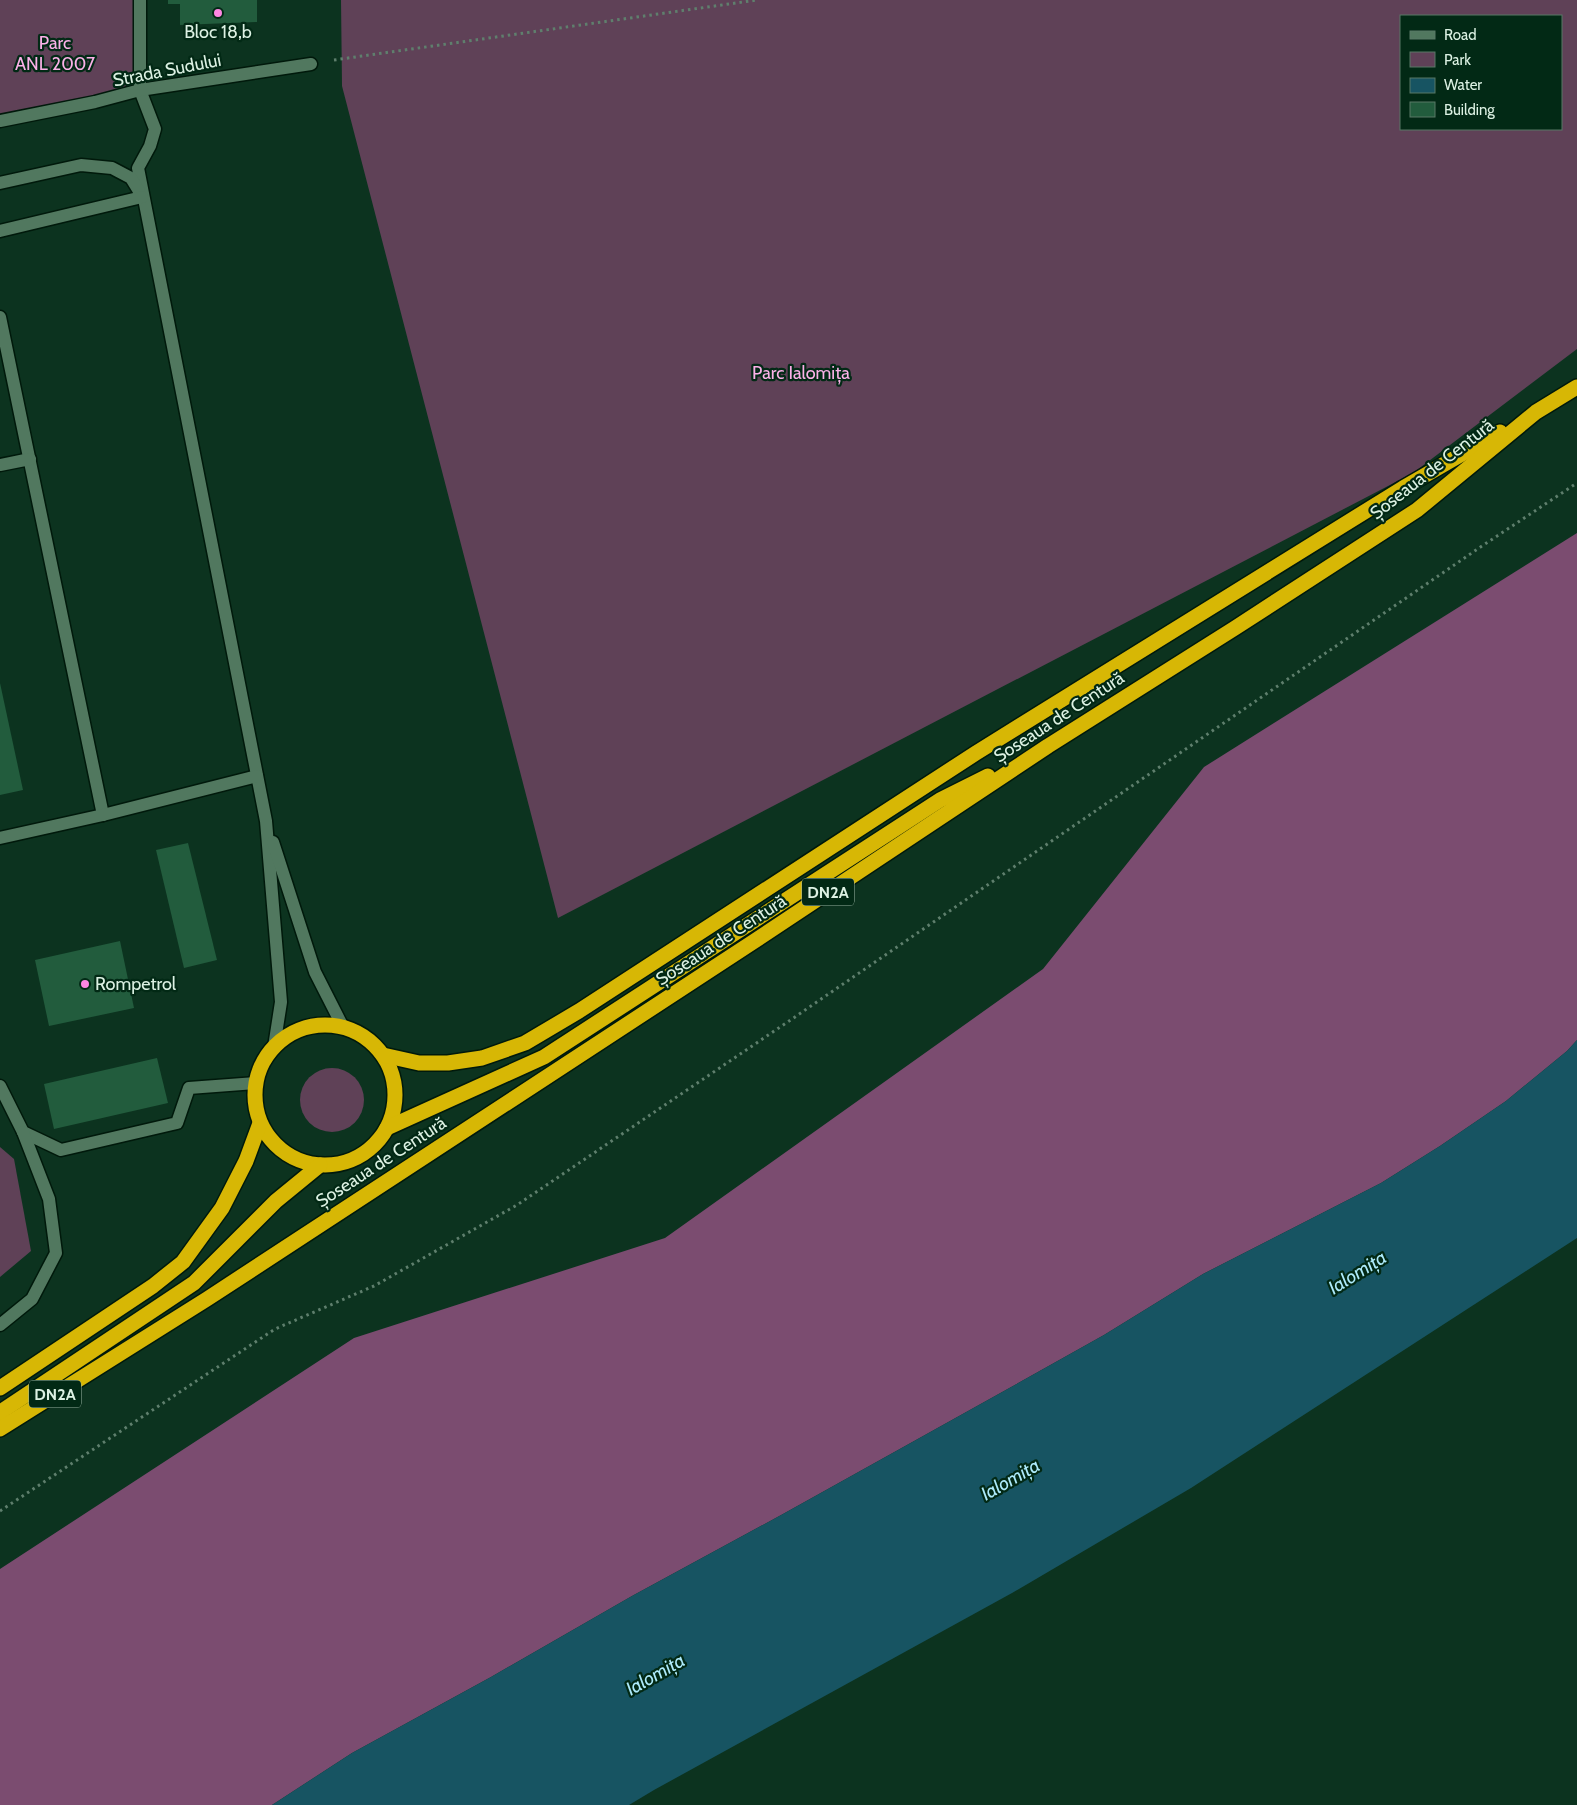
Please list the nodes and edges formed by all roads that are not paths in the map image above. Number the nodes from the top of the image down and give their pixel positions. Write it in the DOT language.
graph roads {
  1 [pos="140,0"];
  2 [pos="311,64"];
  3 [pos="140,90"];
  4 [pos="0,121"];
  5 [pos="0,183"];
  6 [pos="142,197"];
  7 [pos="0,231"];
  8 [pos="0,317"];
  9 [pos="1577,387"];
  10 [pos="1536,412"];
  11 [pos="30,459"];
  12 [pos="0,466"];
  13 [pos="1048,746"];
  14 [pos="257,776"];
  15 [pos="103,814"];
  16 [pos="266,821"];
  17 [pos="0,838"];
  18 [pos="343,1027"];
  19 [pos="274,1047"];
  20 [pos="383,1055"];
  21 [pos="256,1083"];
  22 [pos="0,1086"];
  23 [pos="260,1123"];
  24 [pos="387,1128"];
  25 [pos="23,1132"];
  26 [pos="320,1166"];
  27 [pos="0,1325"];
  28 [pos="0,1388"];
  29 [pos="0,1415"];
  30 [pos="0,1429"];
  1 -- 3 [label="street"];
  2 -- 3 [label="street, Strada Sudului"];
  3 -- 4 [label="street, Strada Sudului"];
  3 -- 6 [label="street"];
  5 -- 6 [label="street"];
  6 -- 7 [label="street"];
  6 -- 14 [label="street"];
  8 -- 11 [label="street"];
  9 -- 10 [label="highway, Șoseaua de Centură / DN2A"];
  10 -- 13 [label="highway, Șoseaua de Centură / DN2A"];
  10 -- 20 [label="highway"];
  11 -- 12 [label="street"];
  11 -- 15 [label="street"];
  13 -- 24 [label="highway"];
  13 -- 30 [label="highway, Șoseaua de Centură / DN2A"];
  14 -- 15 [label="street"];
  14 -- 16 [label="street"];
  15 -- 17 [label="street"];
  16 -- 18 [label="street"];
  16 -- 19 [label="street"];
  18 -- 19 [label="highway"];
  18 -- 20 [label="highway"];
  19 -- 21 [label="highway"];
  20 -- 24 [label="highway"];
  21 -- 23 [label="highway"];
  21 -- 25 [label="street"];
  22 -- 25 [label="street"];
  23 -- 26 [label="highway"];
  23 -- 28 [label="highway, DN2A"];
  24 -- 26 [label="highway"];
  25 -- 27 [label="street"];
  26 -- 29 [label="highway"];
}
